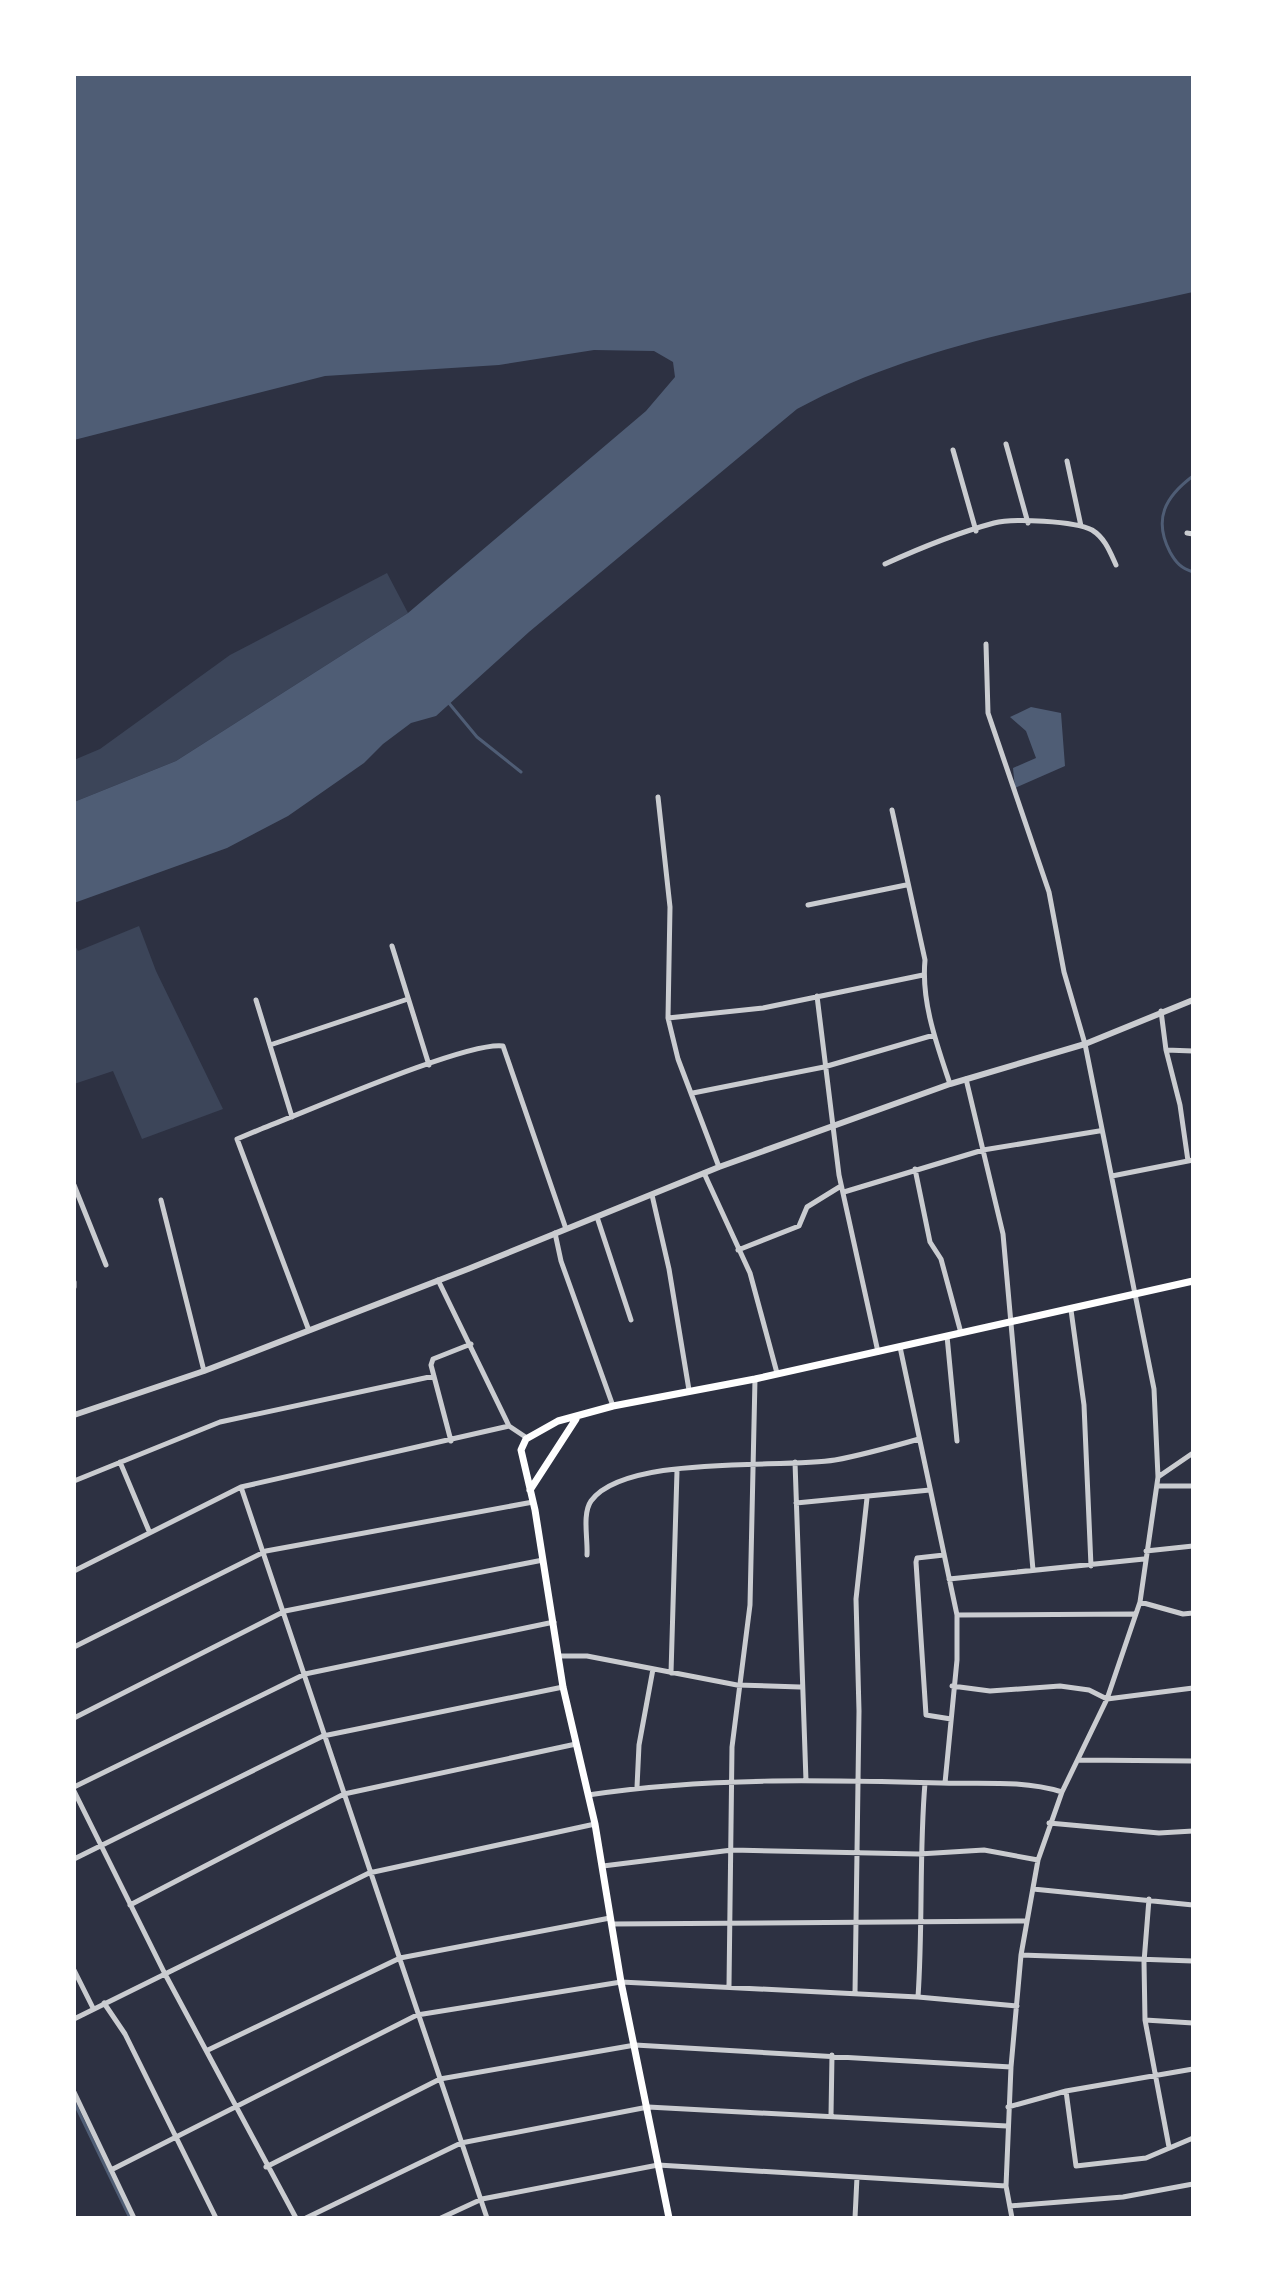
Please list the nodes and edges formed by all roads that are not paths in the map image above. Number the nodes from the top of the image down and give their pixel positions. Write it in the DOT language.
graph roads {
  1 [pos="1006,444"];
  2 [pos="953,450"];
  3 [pos="1067,461"];
  4 [pos="1028,523"];
  5 [pos="1081,526"];
  6 [pos="976,531"];
  7 [pos="885,564"];
  8 [pos="1116,565"];
  9 [pos="986,644"];
  10 [pos="658,797"];
  11 [pos="892,810"];
  12 [pos="906,885"];
  13 [pos="808,905"];
  14 [pos="392,946"];
  15 [pos="923,975"];
  16 [pos="817,996"];
  17 [pos="408,999"];
  18 [pos="256,1000"];
  19 [pos="1193,1000"];
  20 [pos="1161,1011"];
  21 [pos="668,1018"];
  22 [pos="934,1035"];
  23 [pos="1085,1044"];
  24 [pos="270,1045"];
  25 [pos="1166,1050"];
  26 [pos="1193,1051"];
  27 [pos="429,1065"];
  28 [pos="824,1067"];
  29 [pos="966,1079"];
  30 [pos="950,1084"];
  31 [pos="693,1093"];
  32 [pos="292,1117"];
  33 [pos="832,1127"];
  34 [pos="1099,1131"];
  35 [pos="983,1150"];
  36 [pos="1190,1160"];
  37 [pos="719,1167"];
  38 [pos="915,1169"];
  39 [pos="704,1173"];
  40 [pos="1112,1176"];
  41 [pos="74,1185"];
  42 [pos="843,1189"];
  43 [pos="652,1195"];
  44 [pos="161,1200"];
  45 [pos="597,1217"];
  46 [pos="566,1229"];
  47 [pos="555,1233"];
  48 [pos="738,1250"];
  49 [pos="106,1265"];
  50 [pos="438,1280"];
  51 [pos="1193,1281"];
  52 [pos="1134,1295"];
  53 [pos="1071,1310"];
  54 [pos="631,1320"];
  55 [pos="1008,1321"];
  56 [pos="308,1328"];
  57 [pos="961,1333"];
  58 [pos="947,1335"];
  59 [pos="471,1344"];
  60 [pos="900,1346"];
  61 [pos="878,1352"];
  62 [pos="204,1371"];
  63 [pos="777,1373"];
  64 [pos="434,1376"];
  65 [pos="755,1379"];
  66 [pos="689,1390"];
  67 [pos="613,1406"];
  68 [pos="74,1415"];
  69 [pos="576,1419"];
  70 [pos="509,1426"];
  71 [pos="527,1438"];
  72 [pos="919,1439"];
  73 [pos="451,1441"];
  74 [pos="957,1441"];
  75 [pos="1193,1453"];
  76 [pos="120,1462"];
  77 [pos="756,1462"];
  78 [pos="795,1462"];
  79 [pos="677,1471"];
  80 [pos="1158,1477"];
  81 [pos="74,1481"];
  82 [pos="1157,1486"];
  83 [pos="1193,1486"];
  84 [pos="241,1487"];
  85 [pos="530,1490"];
  86 [pos="930,1490"];
  87 [pos="867,1498"];
  88 [pos="533,1502"];
  89 [pos="796,1503"];
  90 [pos="149,1531"];
  91 [pos="1193,1546"];
  92 [pos="266,1551"];
  93 [pos="1146,1551"];
  94 [pos="587,1555"];
  95 [pos="944,1555"];
  96 [pos="1144,1559"];
  97 [pos="543,1560"];
  98 [pos="1091,1566"];
  99 [pos="1033,1570"];
  100 [pos="74,1571"];
  101 [pos="949,1579"];
  102 [pos="1140,1602"];
  103 [pos="285,1611"];
  104 [pos="1193,1613"];
  105 [pos="1134,1614"];
  106 [pos="957,1615"];
  107 [pos="555,1622"];
  108 [pos="74,1647"];
  109 [pos="559,1656"];
  110 [pos="653,1669"];
  111 [pos="671,1673"];
  112 [pos="305,1674"];
  113 [pos="737,1685"];
  114 [pos="952,1686"];
  115 [pos="563,1687"];
  116 [pos="800,1687"];
  117 [pos="1193,1688"];
  118 [pos="1107,1699"];
  119 [pos="74,1718"];
  120 [pos="951,1719"];
  121 [pos="323,1736"];
  122 [pos="577,1743"];
  123 [pos="1077,1760"];
  124 [pos="1193,1761"];
  125 [pos="806,1781"];
  126 [pos="857,1781"];
  127 [pos="925,1782"];
  128 [pos="945,1783"];
  129 [pos="731,1784"];
  130 [pos="637,1787"];
  131 [pos="74,1789"];
  132 [pos="1062,1792"];
  133 [pos="344,1794"];
  134 [pos="588,1795"];
  135 [pos="1049,1823"];
  136 [pos="595,1824"];
  137 [pos="1193,1831"];
  138 [pos="99,1847"];
  139 [pos="732,1850"];
  140 [pos="857,1850"];
  141 [pos="919,1854"];
  142 [pos="74,1859"];
  143 [pos="1038,1860"];
  144 [pos="603,1866"];
  145 [pos="369,1873"];
  146 [pos="1033,1889"];
  147 [pos="1149,1899"];
  148 [pos="130,1905"];
  149 [pos="1193,1905"];
  150 [pos="611,1921"];
  151 [pos="732,1921"];
  152 [pos="858,1921"];
  153 [pos="1027,1921"];
  154 [pos="923,1922"];
  155 [pos="1021,1955"];
  156 [pos="400,1958"];
  157 [pos="1193,1961"];
  158 [pos="1144,1962"];
  159 [pos="74,1970"];
  160 [pos="165,1974"];
  161 [pos="621,1982"];
  162 [pos="729,1986"];
  163 [pos="855,1994"];
  164 [pos="918,1997"];
  165 [pos="104,2003"];
  166 [pos="1017,2006"];
  167 [pos="93,2008"];
  168 [pos="417,2015"];
  169 [pos="74,2019"];
  170 [pos="1145,2020"];
  171 [pos="1193,2023"];
  172 [pos="635,2045"];
  173 [pos="208,2050"];
  174 [pos="832,2055"];
  175 [pos="1011,2067"];
  176 [pos="1193,2069"];
  177 [pos="1154,2076"];
  178 [pos="440,2079"];
  179 [pos="1066,2091"];
  180 [pos="74,2092"];
  181 [pos="236,2105"];
  182 [pos="648,2107"];
  183 [pos="1008,2107"];
  184 [pos="831,2115"];
  185 [pos="1007,2126"];
  186 [pos="175,2135"];
  187 [pos="1193,2138"];
  188 [pos="461,2143"];
  189 [pos="1169,2147"];
  190 [pos="658,2165"];
  191 [pos="266,2167"];
  192 [pos="111,2170"];
  193 [pos="857,2177"];
  194 [pos="1193,2184"];
  195 [pos="1006,2186"];
  196 [pos="482,2199"];
  197 [pos="1010,2206"];
  198 [pos="134,2218"];
  199 [pos="216,2218"];
  200 [pos="296,2218"];
  201 [pos="306,2218"];
  202 [pos="441,2218"];
  203 [pos="487,2218"];
  204 [pos="669,2218"];
  205 [pos="855,2218"];
  206 [pos="1012,2218"];
  1 -- 4 [label="street"];
  2 -- 6 [label="street"];
  3 -- 5 [label="street"];
  4 -- 5 [label="street"];
  4 -- 6 [label="street"];
  5 -- 8 [label="street"];
  6 -- 7 [label="street"];
  9 -- 23 [label="street"];
  10 -- 21 [label="street"];
  11 -- 12 [label="street"];
  12 -- 13 [label="street"];
  12 -- 15 [label="street"];
  14 -- 17 [label="street"];
  15 -- 16 [label="street"];
  15 -- 22 [label="street"];
  16 -- 21 [label="street"];
  16 -- 28 [label="street"];
  17 -- 24 [label="street"];
  17 -- 27 [label="street"];
  18 -- 24 [label="street"];
  19 -- 20 [label="street"];
  20 -- 23 [label="street"];
  20 -- 25 [label="street"];
  21 -- 31 [label="street"];
  22 -- 28 [label="street"];
  22 -- 30 [label="street"];
  23 -- 29 [label="street"];
  23 -- 34 [label="street"];
  24 -- 32 [label="street"];
  25 -- 26 [label="street"];
  25 -- 36 [label="street"];
  27 -- 32 [label="street"];
  27 -- 46 [label="street"];
  28 -- 31 [label="street"];
  28 -- 33 [label="street"];
  29 -- 30 [label="street"];
  29 -- 35 [label="street"];
  30 -- 33 [label="street"];
  31 -- 37 [label="street"];
  32 -- 56 [label="street"];
  33 -- 37 [label="street"];
  33 -- 42 [label="street"];
  34 -- 35 [label="street"];
  34 -- 40 [label="street"];
  35 -- 38 [label="street"];
  35 -- 55 [label="street"];
  36 -- 40 [label="street"];
  37 -- 39 [label="street"];
  38 -- 42 [label="street"];
  38 -- 57 [label="street"];
  39 -- 43 [label="street"];
  39 -- 48 [label="street"];
  40 -- 52 [label="street"];
  41 -- 49 [label="street"];
  42 -- 48 [label="street"];
  42 -- 61 [label="street"];
  43 -- 45 [label="street"];
  43 -- 66 [label="street"];
  44 -- 62 [label="street"];
  45 -- 46 [label="street"];
  45 -- 54 [label="street"];
  46 -- 47 [label="street"];
  47 -- 50 [label="street"];
  47 -- 67 [label="street"];
  48 -- 63 [label="street"];
  50 -- 56 [label="street"];
  50 -- 59 [label="street"];
  51 -- 52 [label="main road"];
  52 -- 53 [label="main road"];
  52 -- 80 [label="street"];
  53 -- 55 [label="main road"];
  53 -- 98 [label="street"];
  55 -- 57 [label="main road"];
  55 -- 99 [label="street"];
  56 -- 62 [label="street"];
  57 -- 58 [label="main road"];
  58 -- 60 [label="main road"];
  58 -- 74 [label="street"];
  59 -- 64 [label="street"];
  59 -- 70 [label="street"];
  60 -- 61 [label="main road"];
  60 -- 72 [label="street"];
  61 -- 63 [label="main road"];
  62 -- 68 [label="street"];
  63 -- 65 [label="main road"];
  64 -- 73 [label="street"];
  64 -- 76 [label="street"];
  65 -- 66 [label="main road"];
  65 -- 77 [label="street"];
  66 -- 67 [label="main road"];
  67 -- 69 [label="main road"];
  69 -- 71 [label="main road"];
  69 -- 85 [label="main road"];
  70 -- 71 [label="street"];
  70 -- 73 [label="street"];
  71 -- 85 [label="main road"];
  72 -- 78 [label="street"];
  72 -- 86 [label="street"];
  73 -- 84 [label="street"];
  75 -- 80 [label="street"];
  76 -- 81 [label="street"];
  76 -- 90 [label="street"];
  77 -- 78 [label="street"];
  77 -- 79 [label="street"];
  77 -- 113 [label="street"];
  78 -- 89 [label="street"];
  79 -- 94 [label="street"];
  79 -- 111 [label="street"];
  80 -- 82 [label="street"];
  82 -- 83 [label="street"];
  82 -- 93 [label="street"];
  84 -- 90 [label="street"];
  84 -- 92 [label="street"];
  85 -- 88 [label="main road"];
  86 -- 87 [label="street"];
  86 -- 95 [label="street"];
  87 -- 89 [label="street"];
  87 -- 126 [label="street"];
  88 -- 92 [label="street"];
  88 -- 97 [label="main road"];
  89 -- 116 [label="street"];
  90 -- 100 [label="street"];
  91 -- 93 [label="street"];
  92 -- 103 [label="street"];
  92 -- 108 [label="street"];
  93 -- 96 [label="street"];
  95 -- 101 [label="street"];
  95 -- 120 [label="street"];
  96 -- 98 [label="street"];
  96 -- 102 [label="street"];
  97 -- 103 [label="street"];
  97 -- 107 [label="main road"];
  98 -- 99 [label="street"];
  99 -- 101 [label="street"];
  101 -- 106 [label="street"];
  102 -- 104 [label="street"];
  102 -- 105 [label="street"];
  103 -- 112 [label="street"];
  103 -- 119 [label="street"];
  105 -- 106 [label="street"];
  105 -- 118 [label="street"];
  106 -- 114 [label="street"];
  107 -- 109 [label="main road"];
  107 -- 112 [label="street"];
  109 -- 110 [label="street"];
  109 -- 115 [label="main road"];
  110 -- 111 [label="street"];
  110 -- 130 [label="street"];
  111 -- 113 [label="street"];
  112 -- 121 [label="street"];
  112 -- 131 [label="street"];
  113 -- 116 [label="street"];
  113 -- 129 [label="street"];
  114 -- 118 [label="street"];
  114 -- 120 [label="street"];
  115 -- 121 [label="street"];
  115 -- 122 [label="main road"];
  116 -- 125 [label="street"];
  117 -- 118 [label="street"];
  118 -- 123 [label="street"];
  120 -- 128 [label="street"];
  121 -- 133 [label="street"];
  121 -- 138 [label="street"];
  122 -- 133 [label="street"];
  122 -- 134 [label="main road"];
  123 -- 124 [label="street"];
  123 -- 132 [label="street"];
  125 -- 126 [label="street"];
  125 -- 129 [label="street"];
  126 -- 127 [label="street"];
  126 -- 140 [label="street"];
  127 -- 128 [label="street"];
  127 -- 141 [label="street"];
  128 -- 132 [label="street"];
  129 -- 130 [label="street"];
  129 -- 139 [label="street"];
  130 -- 134 [label="street"];
  131 -- 138 [label="street"];
  132 -- 135 [label="street"];
  133 -- 145 [label="street"];
  133 -- 148 [label="street"];
  134 -- 136 [label="main road"];
  135 -- 137 [label="street"];
  135 -- 143 [label="street"];
  136 -- 144 [label="main road"];
  136 -- 145 [label="street"];
  138 -- 142 [label="street"];
  138 -- 148 [label="street"];
  139 -- 140 [label="street"];
  139 -- 144 [label="street"];
  139 -- 151 [label="street"];
  140 -- 141 [label="street"];
  140 -- 152 [label="street"];
  141 -- 143 [label="street"];
  141 -- 154 [label="street"];
  143 -- 146 [label="street"];
  144 -- 150 [label="main road"];
  145 -- 156 [label="street"];
  145 -- 160 [label="street"];
  146 -- 147 [label="street"];
  146 -- 153 [label="street"];
  147 -- 149 [label="street"];
  147 -- 158 [label="street"];
  148 -- 160 [label="street"];
  150 -- 151 [label="street"];
  150 -- 156 [label="street"];
  150 -- 161 [label="main road"];
  151 -- 152 [label="street"];
  151 -- 162 [label="street"];
  152 -- 154 [label="street"];
  152 -- 163 [label="street"];
  153 -- 154 [label="street"];
  153 -- 155 [label="street"];
  154 -- 164 [label="street"];
  155 -- 158 [label="street"];
  155 -- 166 [label="street"];
  156 -- 168 [label="street"];
  156 -- 173 [label="street"];
  157 -- 158 [label="street"];
  158 -- 170 [label="street"];
  159 -- 167 [label="street"];
  160 -- 165 [label="street"];
  160 -- 173 [label="street"];
  161 -- 162 [label="street"];
  161 -- 168 [label="street"];
  161 -- 172 [label="main road"];
  162 -- 163 [label="street"];
  163 -- 164 [label="street"];
  164 -- 166 [label="street"];
  165 -- 167 [label="street"];
  165 -- 186 [label="street"];
  166 -- 175 [label="street"];
  167 -- 169 [label="street"];
  168 -- 178 [label="street"];
  168 -- 181 [label="street"];
  170 -- 171 [label="street"];
  170 -- 177 [label="street"];
  172 -- 174 [label="street"];
  172 -- 178 [label="street"];
  172 -- 182 [label="main road"];
  173 -- 181 [label="street"];
  174 -- 175 [label="street"];
  174 -- 184 [label="street"];
  175 -- 183 [label="street"];
  176 -- 177 [label="street"];
  177 -- 179 [label="street"];
  177 -- 189 [label="street"];
  178 -- 188 [label="street"];
  178 -- 191 [label="street"];
  179 -- 183 [label="street"];
  179 -- 189 [label="street"];
  180 -- 192 [label="street"];
  181 -- 186 [label="street"];
  181 -- 191 [label="street"];
  182 -- 184 [label="street"];
  182 -- 188 [label="street"];
  182 -- 190 [label="main road"];
  183 -- 185 [label="street"];
  184 -- 185 [label="street"];
  185 -- 195 [label="street"];
  186 -- 192 [label="street"];
  186 -- 199 [label="street"];
  187 -- 189 [label="street"];
  188 -- 196 [label="street"];
  188 -- 201 [label="street"];
  190 -- 193 [label="street"];
  190 -- 196 [label="street"];
  190 -- 204 [label="main road"];
  191 -- 200 [label="street"];
  192 -- 198 [label="street"];
  193 -- 195 [label="street"];
  193 -- 205 [label="street"];
  194 -- 197 [label="street"];
  195 -- 197 [label="street"];
  196 -- 202 [label="street"];
  196 -- 203 [label="street"];
  197 -- 206 [label="street"];
}
